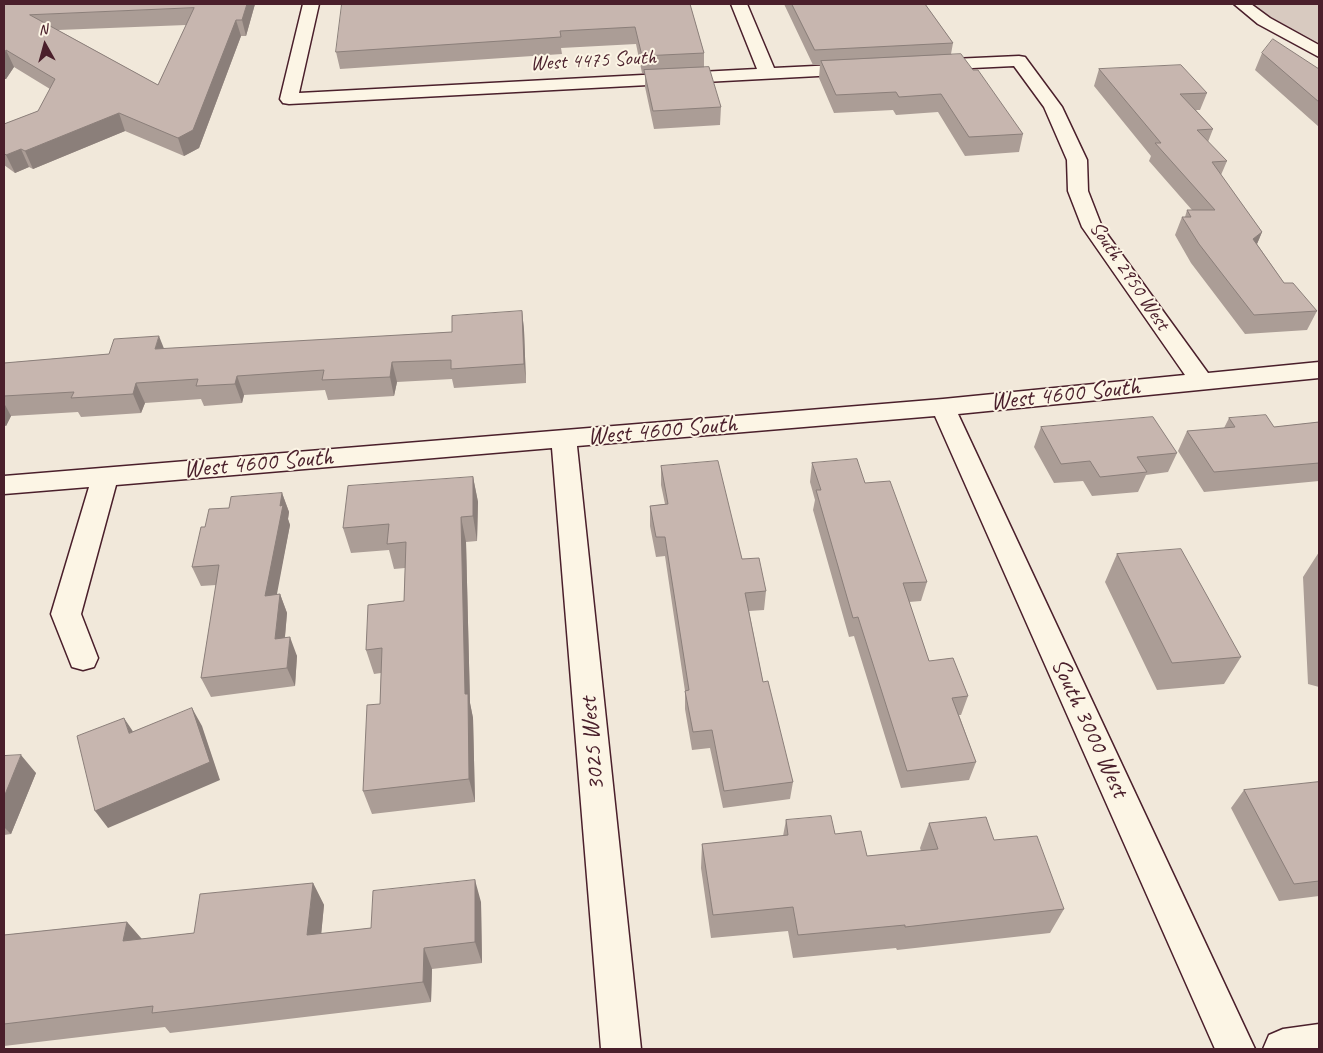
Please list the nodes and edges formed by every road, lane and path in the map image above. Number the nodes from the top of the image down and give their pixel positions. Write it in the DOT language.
graph roads {
  1 [pos="311,4"];
  2 [pos="739,4"];
  3 [pos="1242,4"];
  4 [pos="1319,52"];
  5 [pos="912,66"];
  6 [pos="874,68"];
  7 [pos="768,74"];
  8 [pos="1319,370"];
  9 [pos="1201,381"];
  10 [pos="943,407"];
  11 [pos="564,439"];
  12 [pos="105,476"];
  13 [pos="4,485"];
  14 [pos="83,658"];
  15 [pos="1319,1044"];
  16 [pos="622,1049"];
  17 [pos="1235,1049"];
  18 [pos="1283,1049"];
  1 -- 7 [label="street, West 4475 South"];
  2 -- 7 [label="street"];
  3 -- 4 [label="street"];
  5 -- 9 [label="street, South 2950 West"];
  6 -- 7 [label="street, West 4475 South"];
  8 -- 9 [label="street, West 4600 South"];
  9 -- 10 [label="street, West 4600 South"];
  10 -- 11 [label="street, West 4600 South"];
  10 -- 17 [label="street, South 3000 West"];
  11 -- 12 [label="street, West 4600 South"];
  11 -- 16 [label="street, 3025 West"];
  12 -- 13 [label="street, West 4600 South"];
  12 -- 14 [label="street"];
  15 -- 18 [label="street"];
}
